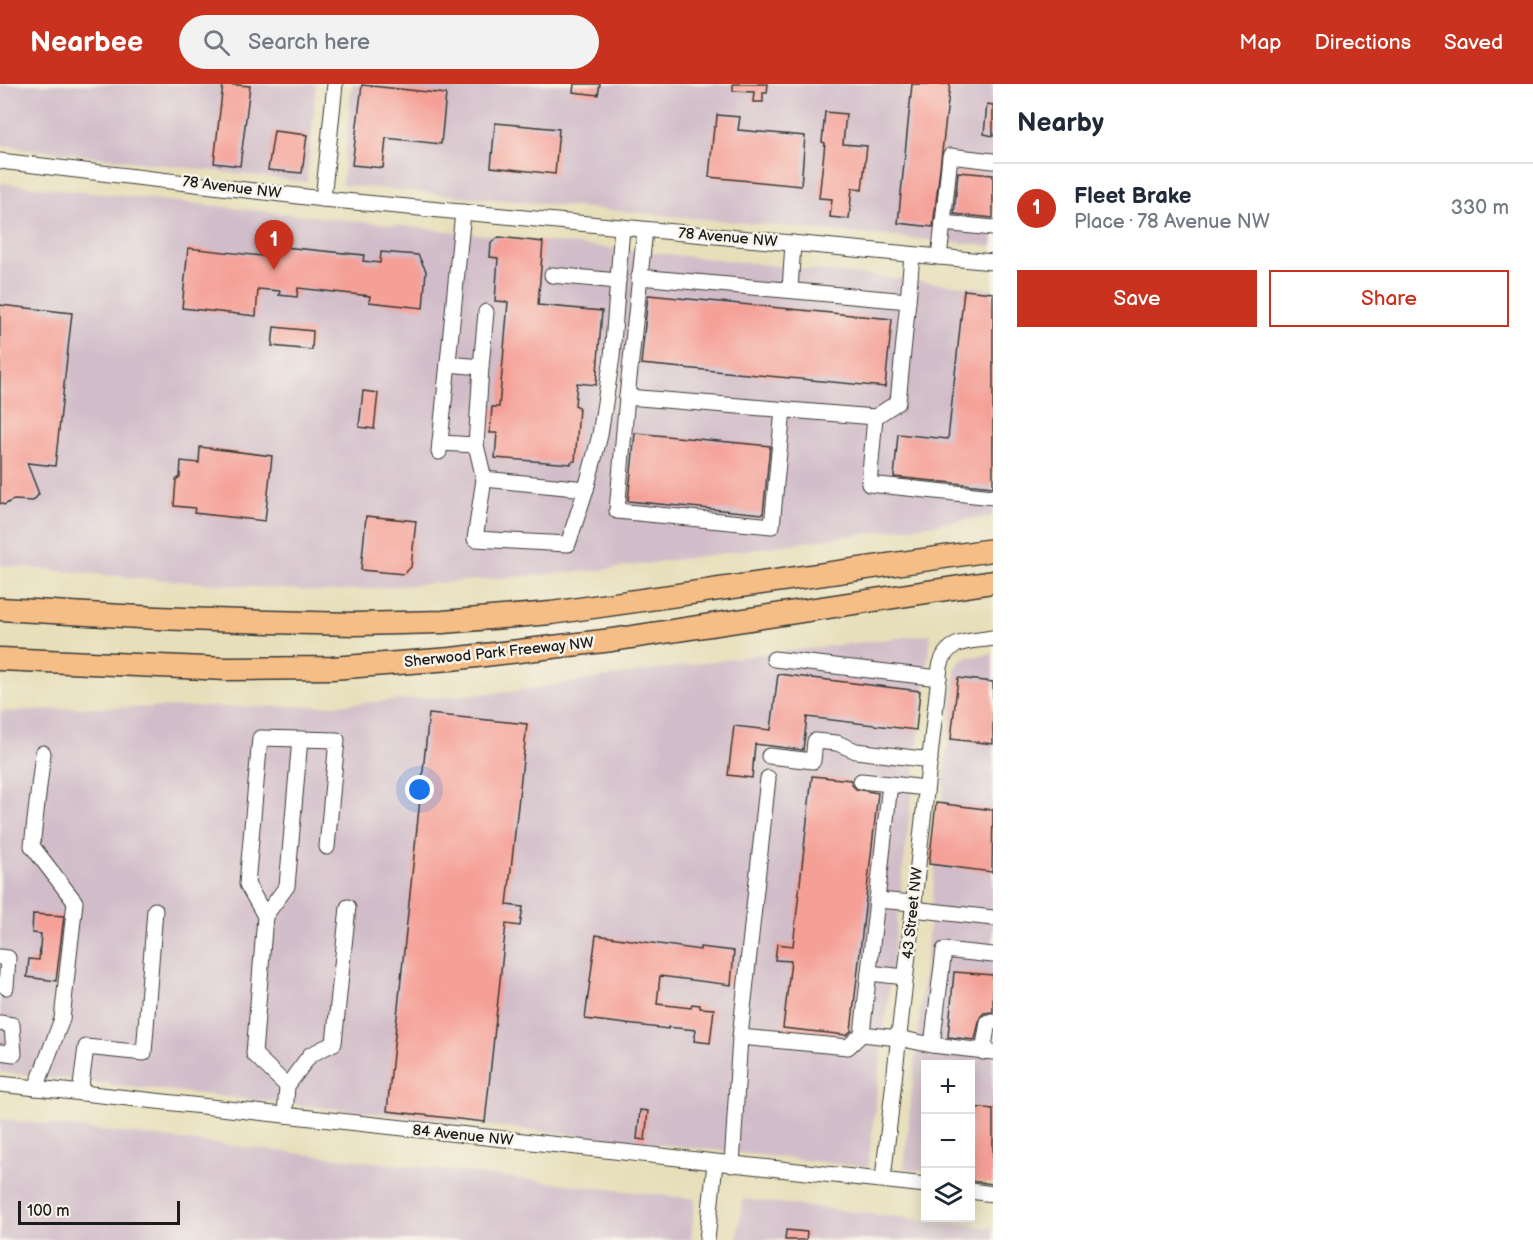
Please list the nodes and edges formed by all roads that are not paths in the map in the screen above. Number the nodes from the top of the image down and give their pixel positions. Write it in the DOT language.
graph roads {
  1 [pos="335,84"];
  2 [pos="993,160"];
  3 [pos="0,161"];
  4 [pos="324,199"];
  5 [pos="464,212"];
  6 [pos="943,223"];
  7 [pos="622,227"];
  8 [pos="993,228"];
  9 [pos="645,230"];
  10 [pos="794,243"];
  11 [pos="912,255"];
  12 [pos="939,257"];
  13 [pos="993,262"];
  14 [pos="552,275"];
  15 [pos="639,277"];
  16 [pos="618,282"];
  17 [pos="790,290"];
  18 [pos="908,301"];
  19 [pos="486,312"];
  20 [pos="448,364"];
  21 [pos="481,367"];
  22 [pos="627,397"];
  23 [pos="783,410"];
  24 [pos="875,417"];
  25 [pos="476,445"];
  26 [pos="484,479"];
  27 [pos="586,489"];
  28 [pos="993,497"];
  29 [pos="993,550"];
  30 [pos="993,582"];
  31 [pos="0,595"];
  32 [pos="0,609"];
  33 [pos="157,618"];
  34 [pos="993,638"];
  35 [pos="0,659"];
  36 [pos="774,659"];
  37 [pos="939,678"];
  38 [pos="300,739"];
  39 [pos="42,753"];
  40 [pos="770,756"];
  41 [pos="930,760"];
  42 [pos="768,778"];
  43 [pos="861,781"];
  44 [pos="890,784"];
  45 [pos="926,788"];
  46 [pos="327,847"];
  47 [pos="877,900"];
  48 [pos="913,906"];
  49 [pos="348,907"];
  50 [pos="155,910"];
  51 [pos="265,916"];
  52 [pos="993,918"];
  53 [pos="993,955"];
  54 [pos="0,957"];
  55 [pos="869,973"];
  56 [pos="905,976"];
  57 [pos="6,987"];
  58 [pos="993,1022"];
  59 [pos="0,1023"];
  60 [pos="862,1034"];
  61 [pos="740,1037"];
  62 [pos="898,1038"];
  63 [pos="932,1045"];
  64 [pos="0,1052"];
  65 [pos="988,1052"];
  66 [pos="0,1084"];
  67 [pos="286,1086"];
  68 [pos="36,1088"];
  69 [pos="80,1093"];
  70 [pos="285,1115"];
  71 [pos="715,1163"];
  72 [pos="732,1165"];
  73 [pos="882,1179"];
  74 [pos="921,1184"];
  75 [pos="975,1192"];
  76 [pos="993,1194"];
  77 [pos="706,1240"];
  1 -- 4 [label="street"];
  2 -- 6 [label="street"];
  3 -- 4 [label="street, 78 Avenue NW"];
  4 -- 5 [label="street, 78 Avenue NW"];
  5 -- 7 [label="street, 78 Avenue NW"];
  5 -- 20 [label="street"];
  6 -- 8 [label="street"];
  6 -- 12 [label="street"];
  7 -- 9 [label="street, 78 Avenue NW"];
  7 -- 16 [label="street"];
  9 -- 10 [label="street, 78 Avenue NW"];
  9 -- 15 [label="street"];
  10 -- 11 [label="street, 78 Avenue NW"];
  10 -- 17 [label="street"];
  11 -- 12 [label="street, 78 Avenue NW"];
  11 -- 18 [label="street"];
  12 -- 13 [label="street, 78 Avenue NW"];
  14 -- 16 [label="street"];
  15 -- 17 [label="street"];
  15 -- 22 [label="street"];
  16 -- 27 [label="street"];
  17 -- 18 [label="street"];
  18 -- 24 [label="street"];
  19 -- 21 [label="street"];
  20 -- 21 [label="street"];
  20 -- 25 [label="street"];
  21 -- 25 [label="street"];
  22 -- 23 [label="street"];
  22 -- 23 [label="street"];
  23 -- 24 [label="street"];
  24 -- 28 [label="street"];
  25 -- 26 [label="street"];
  26 -- 27 [label="street"];
  26 -- 27 [label="street"];
  29 -- 33 [label="highway"];
  30 -- 35 [label="highway, Sherwood Park Freeway NW"];
  31 -- 33 [label="highway"];
  32 -- 33 [label="highway"];
  34 -- 37 [label="street, 43 Street NW"];
  36 -- 37 [label="street"];
  37 -- 41 [label="street, 43 Street NW"];
  38 -- 46 [label="street"];
  38 -- 51 [label="street"];
  38 -- 51 [label="street"];
  39 -- 68 [label="street"];
  40 -- 41 [label="street"];
  41 -- 45 [label="street, 43 Street NW"];
  42 -- 61 [label="street"];
  43 -- 44 [label="street"];
  44 -- 45 [label="street"];
  44 -- 47 [label="street"];
  45 -- 48 [label="street, 43 Street NW"];
  47 -- 48 [label="street"];
  47 -- 55 [label="street"];
  48 -- 52 [label="street"];
  48 -- 56 [label="street, 43 Street NW"];
  49 -- 67 [label="street"];
  50 -- 69 [label="street"];
  51 -- 67 [label="street"];
  53 -- 63 [label="street"];
  54 -- 57 [label="street"];
  55 -- 56 [label="street"];
  55 -- 60 [label="street"];
  56 -- 62 [label="street, 43 Street NW"];
  58 -- 65 [label="street"];
  59 -- 64 [label="street"];
  60 -- 61 [label="street"];
  60 -- 62 [label="street"];
  61 -- 72 [label="street"];
  62 -- 63 [label="street"];
  62 -- 73 [label="street, 43 Street NW"];
  63 -- 65 [label="street"];
  66 -- 68 [label="street, 84 Avenue NW"];
  67 -- 70 [label="street"];
  68 -- 69 [label="street, 84 Avenue NW"];
  69 -- 70 [label="street, 84 Avenue NW"];
  70 -- 71 [label="street, 84 Avenue NW"];
  71 -- 72 [label="street, 84 Avenue NW"];
  71 -- 77 [label="street"];
  72 -- 73 [label="street, 84 Avenue NW"];
  73 -- 74 [label="street, 84 Avenue NW"];
  75 -- 76 [label="street"];
}
